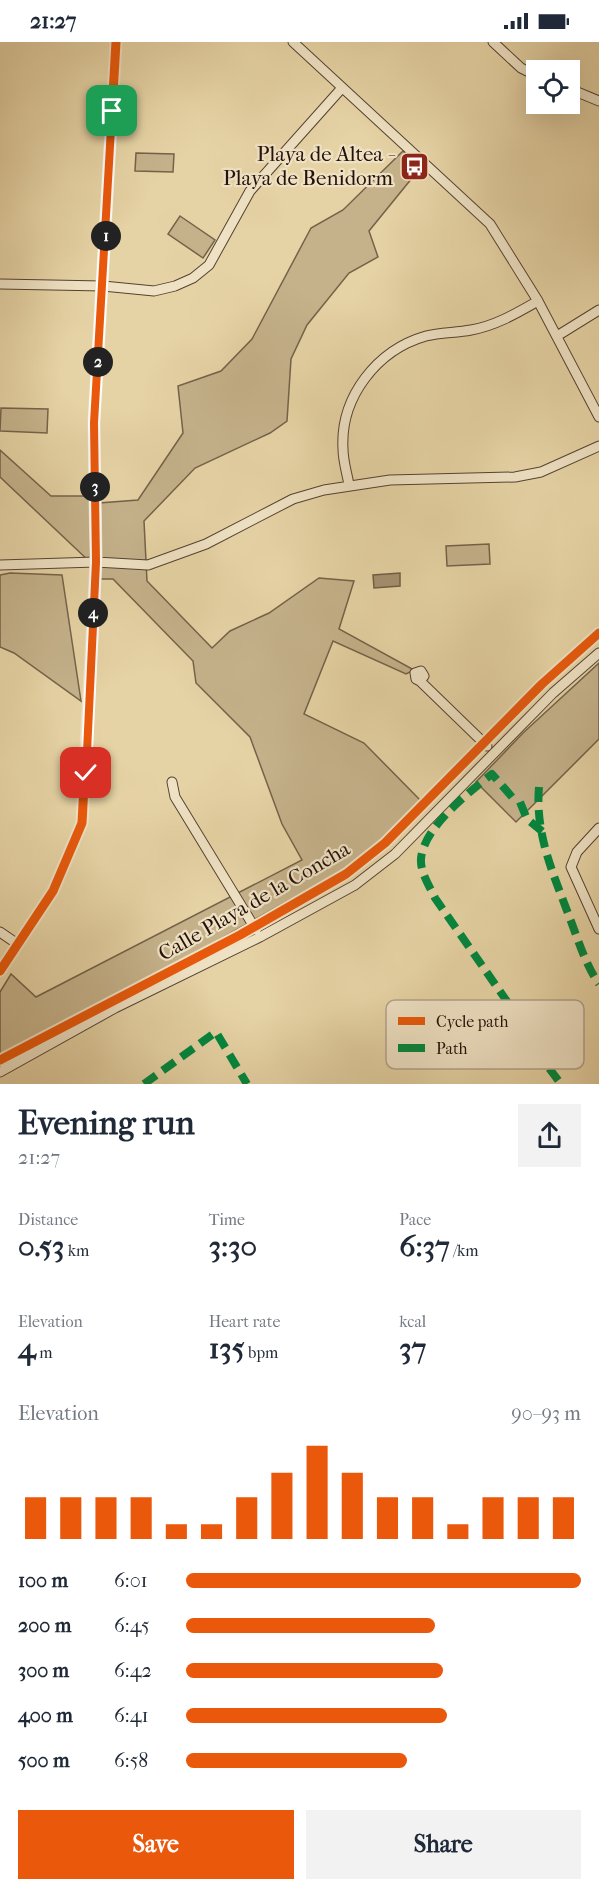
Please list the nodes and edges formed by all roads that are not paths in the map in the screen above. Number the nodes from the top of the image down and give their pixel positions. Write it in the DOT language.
graph roads {
  1 [pos="116,42"];
  2 [pos="293,42"];
  3 [pos="494,42"];
  4 [pos="526,70"];
  5 [pos="341,89"];
  6 [pos="580,93"];
  7 [pos="599,101"];
  8 [pos="0,284"];
  9 [pos="103,286"];
  10 [pos="538,301"];
  11 [pos="599,310"];
  12 [pos="556,336"];
  13 [pos="599,417"];
  14 [pos="599,446"];
  15 [pos="349,485"];
  16 [pos="96,562"];
  17 [pos="0,565"];
  18 [pos="599,633"];
  19 [pos="599,653"];
  20 [pos="420,681"];
  21 [pos="484,744"];
  22 [pos="495,753"];
  23 [pos="172,782"];
  24 [pos="599,828"];
  25 [pos="254,927"];
  26 [pos="599,929"];
  27 [pos="0,932"];
  28 [pos="260,937"];
  29 [pos="16,943"];
  30 [pos="0,971"];
  31 [pos="0,1060"];
  32 [pos="0,1072"];
  1 -- 9 [label="street"];
  2 -- 5 [label="street"];
  3 -- 4 [label="street"];
  5 -- 9 [label="street"];
  5 -- 10 [label="street"];
  6 -- 7 [label="street"];
  8 -- 9 [label="street"];
  9 -- 16 [label="street"];
  10 -- 12 [label="street"];
  10 -- 15 [label="street"];
  11 -- 12 [label="street"];
  12 -- 13 [label="street"];
  14 -- 15 [label="street"];
  15 -- 16 [label="street"];
  16 -- 17 [label="street"];
  16 -- 29 [label="street"];
  18 -- 21 [label="street, Calle Playa de la Concha"];
  19 -- 22 [label="street, Calle Playa de la Concha"];
  20 -- 21 [label="street"];
  21 -- 22 [label="street"];
  21 -- 25 [label="street, Calle Playa de la Concha"];
  22 -- 28 [label="street, Calle Playa de la Concha"];
  23 -- 25 [label="street"];
  24 -- 26 [label="street"];
  25 -- 28 [label="street"];
  25 -- 31 [label="street, Calle Playa de la Concha"];
  27 -- 29 [label="street"];
  28 -- 32 [label="street, Calle Playa de la Concha"];
  29 -- 30 [label="street"];
}
